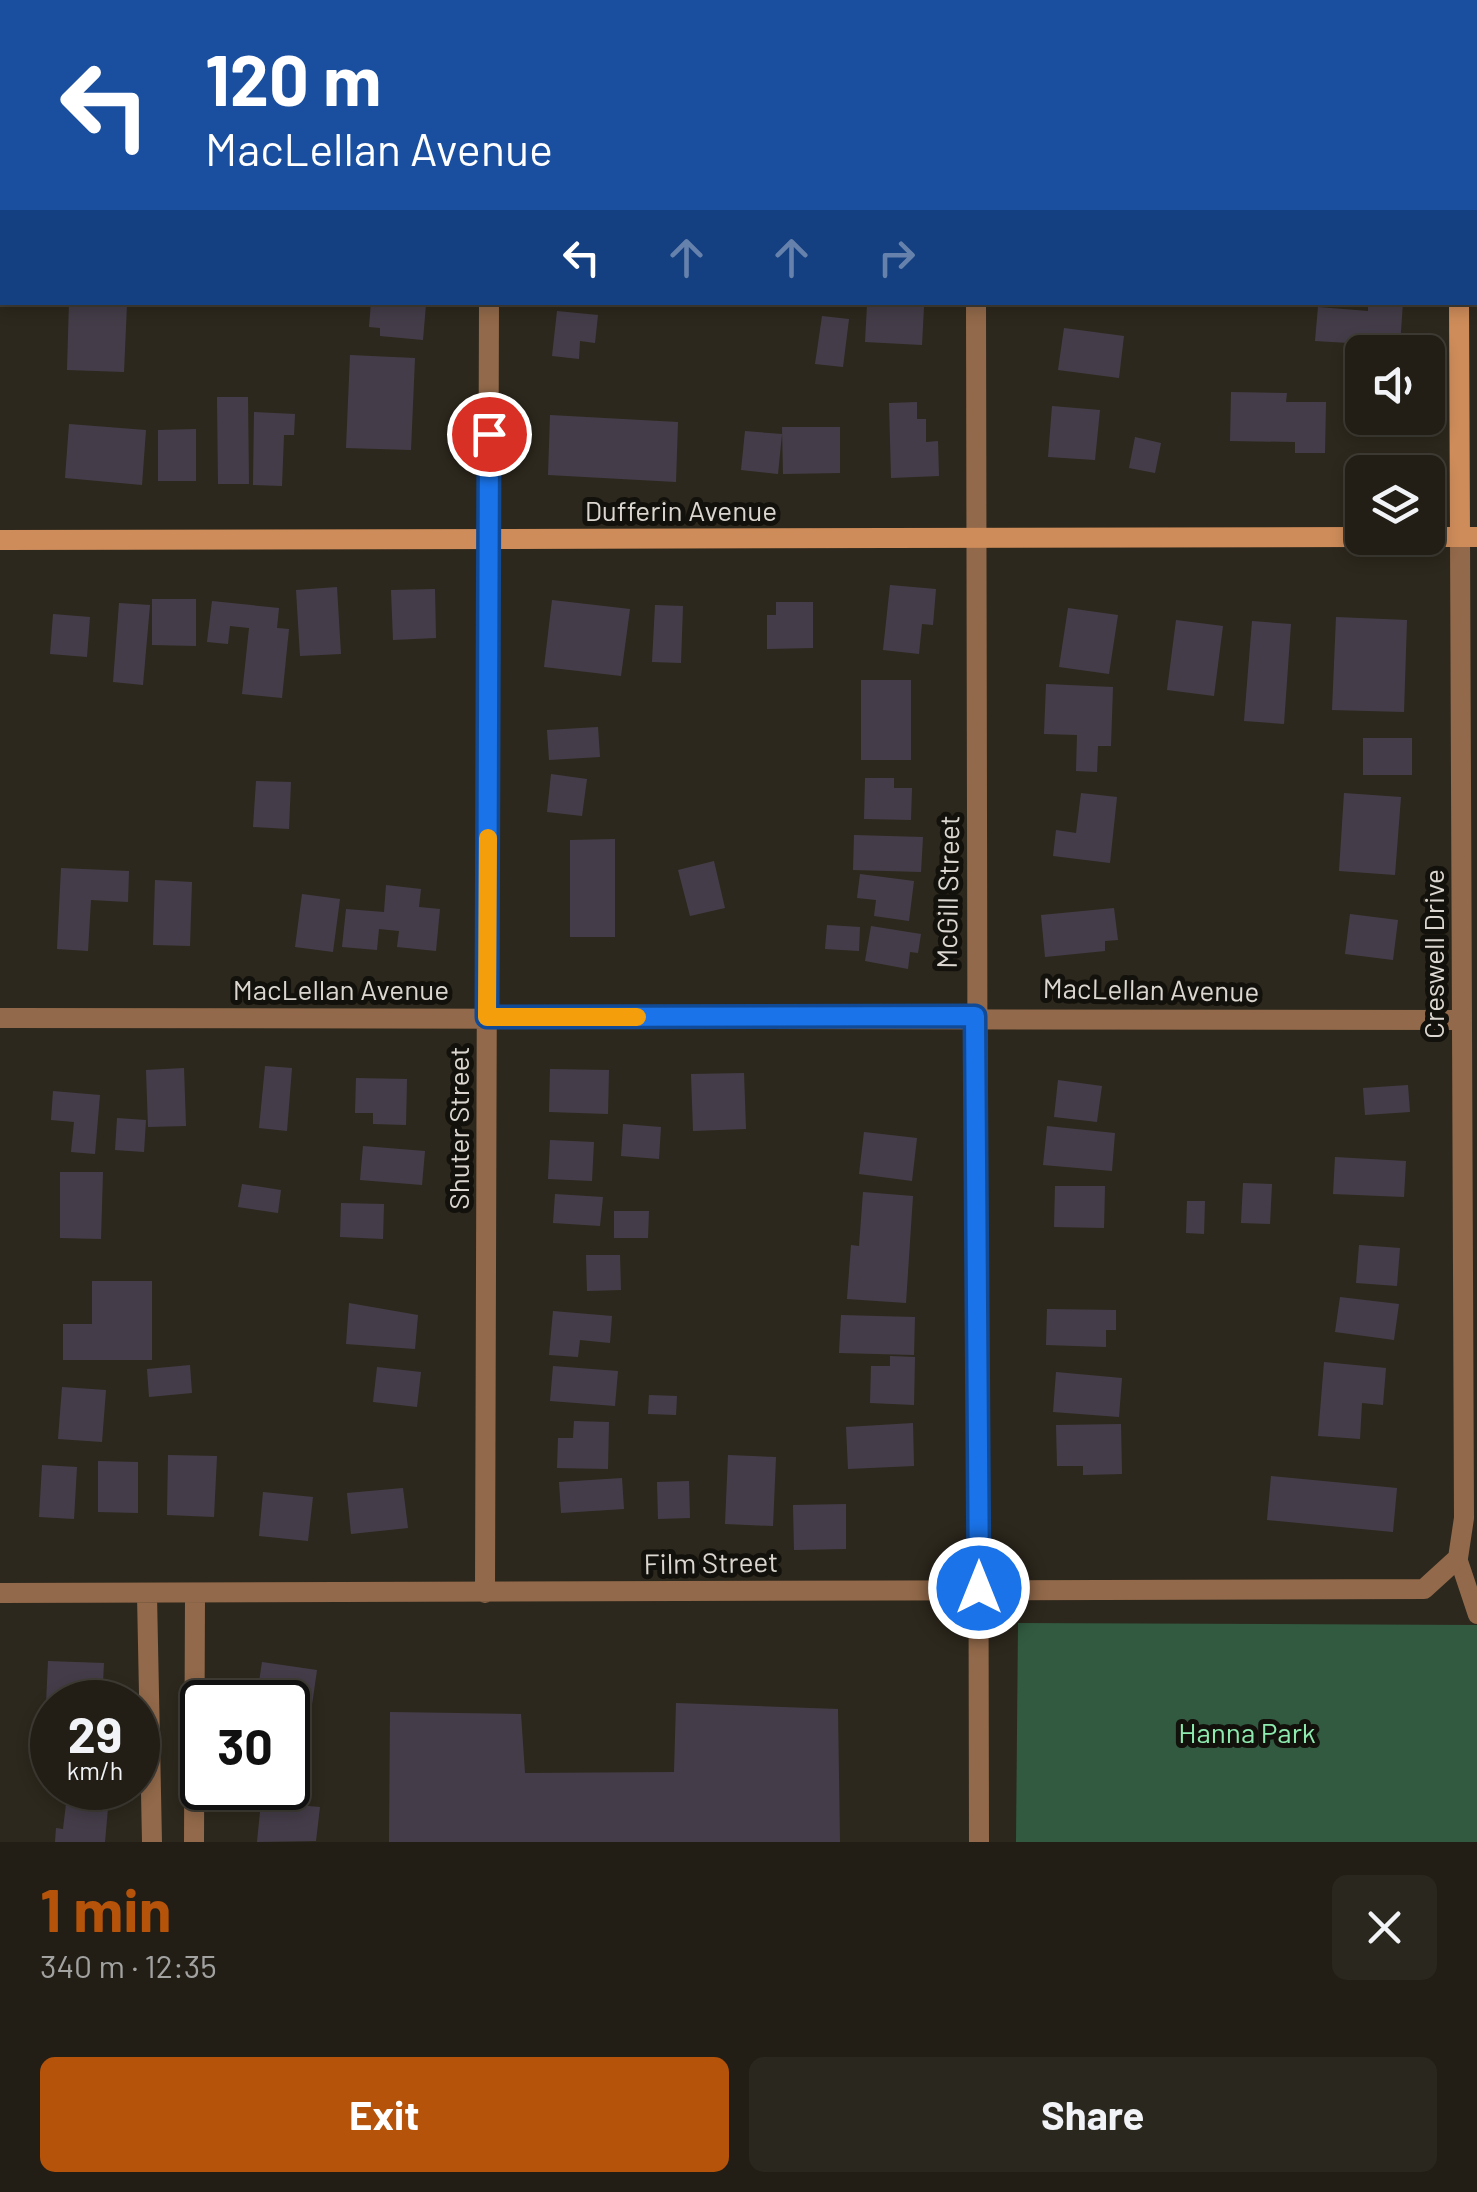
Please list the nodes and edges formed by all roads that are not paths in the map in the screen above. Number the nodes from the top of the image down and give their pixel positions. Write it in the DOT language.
graph roads {
  1 [pos="489,305"];
  2 [pos="976,305"];
  3 [pos="1459,305"];
  4 [pos="1345,537"];
  5 [pos="1468,537"];
  6 [pos="980,538"];
  7 [pos="492,539"];
  8 [pos="0,540"];
  9 [pos="975,1016"];
  10 [pos="487,1017"];
  11 [pos="0,1018"];
  12 [pos="1462,1020"];
  13 [pos="1458,1558"];
  14 [pos="979,1588"];
  15 [pos="0,1593"];
  16 [pos="485,1593"];
  17 [pos="146,1596"];
  18 [pos="194,1596"];
  19 [pos="1477,1616"];
  20 [pos="152,1842"];
  21 [pos="194,1842"];
  22 [pos="979,1842"];
  1 -- 7 [label="street, Shuter Street"];
  2 -- 6 [label="street, McGill Street"];
  3 -- 5 [label="main road, Creswell Drive"];
  4 -- 6 [label="main road, Dufferin Avenue"];
  5 -- 12 [label="street, Creswell Drive"];
  6 -- 7 [label="main road, Dufferin Avenue"];
  6 -- 9 [label="street, McGill Street"];
  7 -- 8 [label="main road, Dufferin Avenue"];
  7 -- 10 [label="street, Shuter Street"];
  9 -- 10 [label="street, MacLellan Avenue"];
  9 -- 12 [label="street, MacLellan Avenue"];
  9 -- 14 [label="street, McGill Street"];
  10 -- 11 [label="street, MacLellan Avenue"];
  10 -- 16 [label="street, Shuter Street"];
  12 -- 13 [label="street, Creswell Drive"];
  13 -- 14 [label="street, Film Street"];
  13 -- 19 [label="lane"];
  14 -- 16 [label="street, Film Street"];
  14 -- 22 [label="street, McGill Street"];
  15 -- 17 [label="street, Film Street"];
  16 -- 18 [label="street, Film Street"];
  17 -- 18 [label="street, Film Street"];
  17 -- 20 [label="street"];
  18 -- 21 [label="street"];
}
